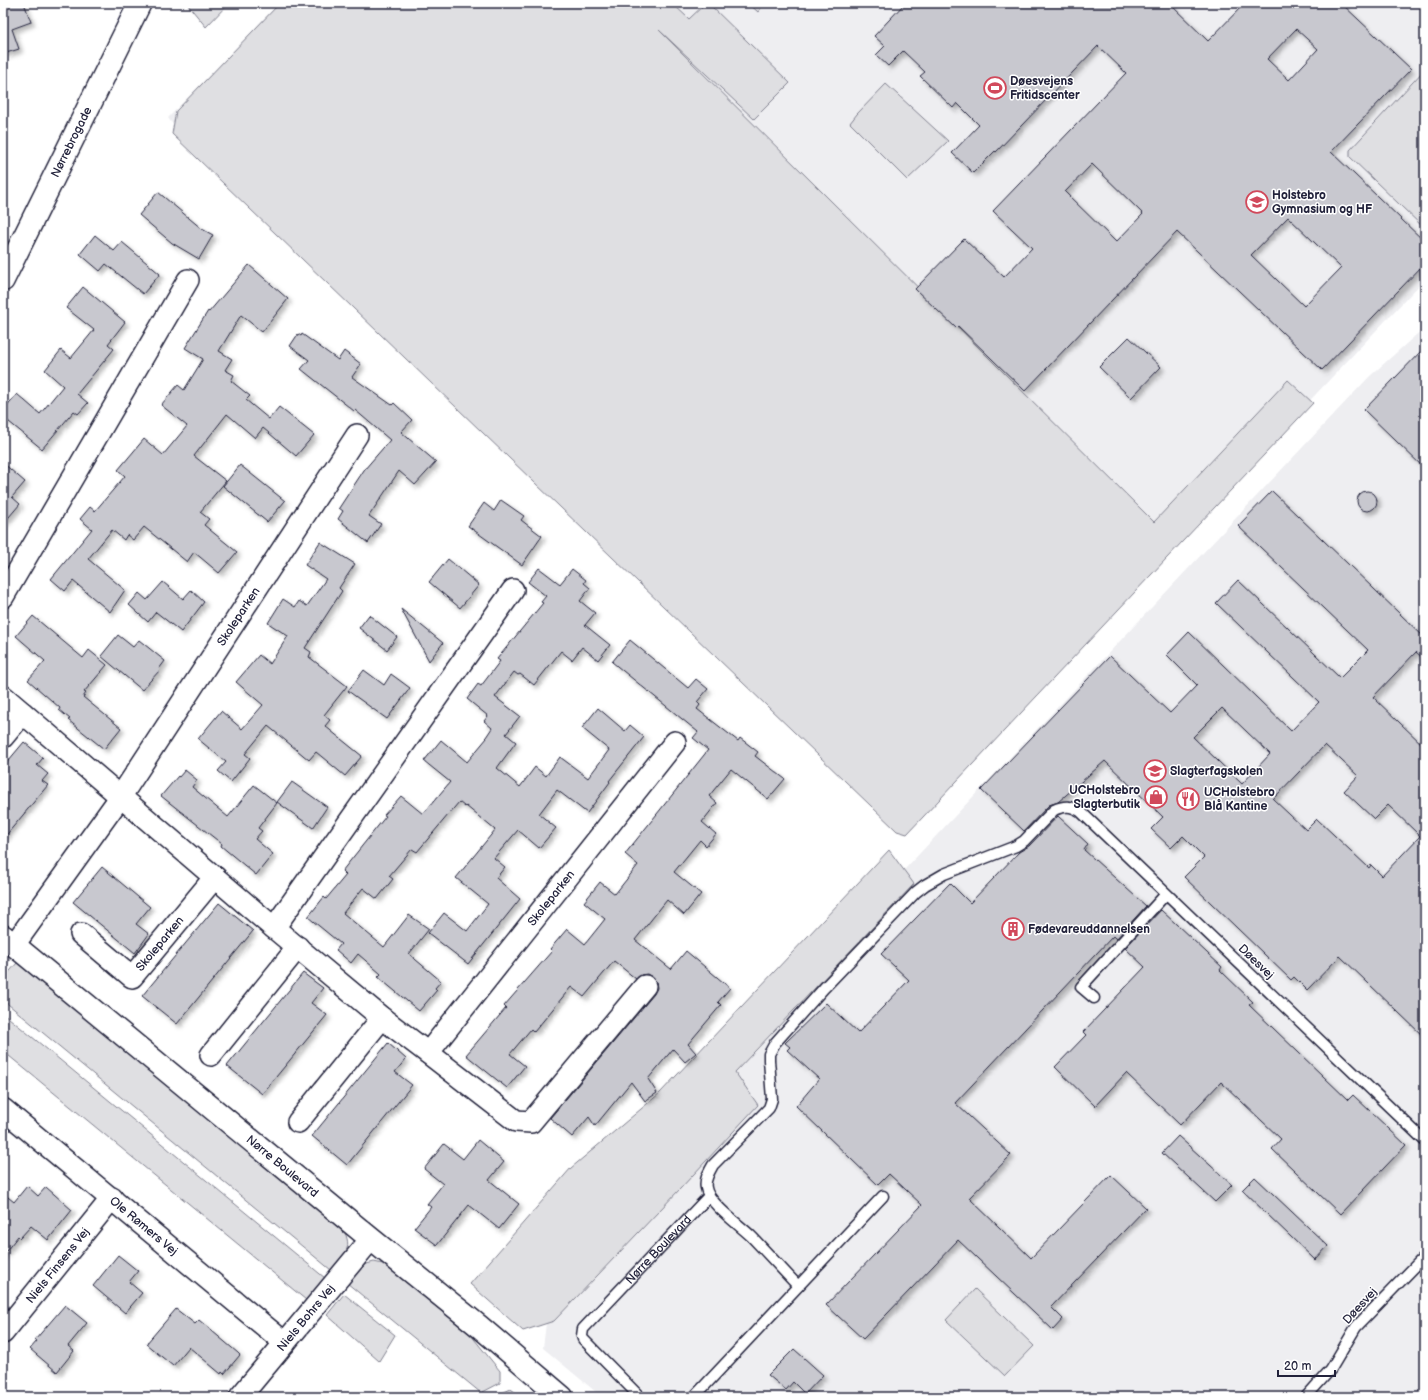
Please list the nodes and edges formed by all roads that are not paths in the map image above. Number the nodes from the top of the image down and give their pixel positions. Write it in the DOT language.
graph roads {
  1 [pos="140,3"];
  2 [pos="3,280"];
  3 [pos="188,280"];
  4 [pos="356,436"];
  5 [pos="513,590"];
  6 [pos="3,597"];
  7 [pos="3,696"];
  8 [pos="23,713"];
  9 [pos="3,737"];
  10 [pos="675,742"];
  11 [pos="121,796"];
  12 [pos="215,877"];
  13 [pos="1166,894"];
  14 [pos="274,928"];
  15 [pos="81,934"];
  16 [pos="8,940"];
  17 [pos="298,948"];
  18 [pos="644,986"];
  19 [pos="1094,998"];
  20 [pos="382,1018"];
  21 [pos="428,1054"];
  22 [pos="211,1055"];
  23 [pos="3,1108"];
  24 [pos="298,1122"];
  25 [pos="1425,1142"];
  26 [pos="709,1196"];
  27 [pos="883,1196"];
  28 [pos="112,1198"];
  29 [pos="371,1240"];
  30 [pos="1425,1256"];
  31 [pos="798,1286"];
  32 [pos="3,1333"];
  33 [pos="285,1343"];
  34 [pos="240,1397"];
  35 [pos="562,1397"];
  36 [pos="640,1397"];
  37 [pos="694,1397"];
  38 [pos="1306,1397"];
  1 -- 2 [label="street, Nørrebrogade"];
  3 -- 6 [label="street"];
  4 -- 11 [label="street, Skoleparken"];
  5 -- 14 [label="street"];
  7 -- 8 [label="street"];
  8 -- 9 [label="street"];
  8 -- 11 [label="street"];
  10 -- 21 [label="street, Skoleparken"];
  11 -- 12 [label="street"];
  11 -- 16 [label="street, Skoleparken"];
  12 -- 14 [label="street"];
  12 -- 15 [label="street, Skoleparken"];
  13 -- 19 [label="lane"];
  13 -- 25 [label="lane, Døesvej"];
  13 -- 26 [label="lane, Døesvej"];
  14 -- 17 [label="street"];
  16 -- 29 [label="street, Nørre Boulevard"];
  17 -- 20 [label="street"];
  17 -- 22 [label="street"];
  18 -- 21 [label="street"];
  20 -- 21 [label="street"];
  20 -- 24 [label="street"];
  23 -- 28 [label="street, Ole Rømers Vej"];
  26 -- 31 [label="lane"];
  26 -- 36 [label="lane, Nørre Boulevard"];
  27 -- 31 [label="lane"];
  28 -- 32 [label="street, Niels Finsens Vej"];
  28 -- 33 [label="street, Ole Rømers Vej"];
  29 -- 33 [label="street, Niels Bohrs Vej"];
  29 -- 35 [label="street, Nørre Boulevard"];
  30 -- 38 [label="lane, Døesvej"];
  31 -- 37 [label="lane"];
  33 -- 34 [label="street, Niels Bohrs Vej"];
}
